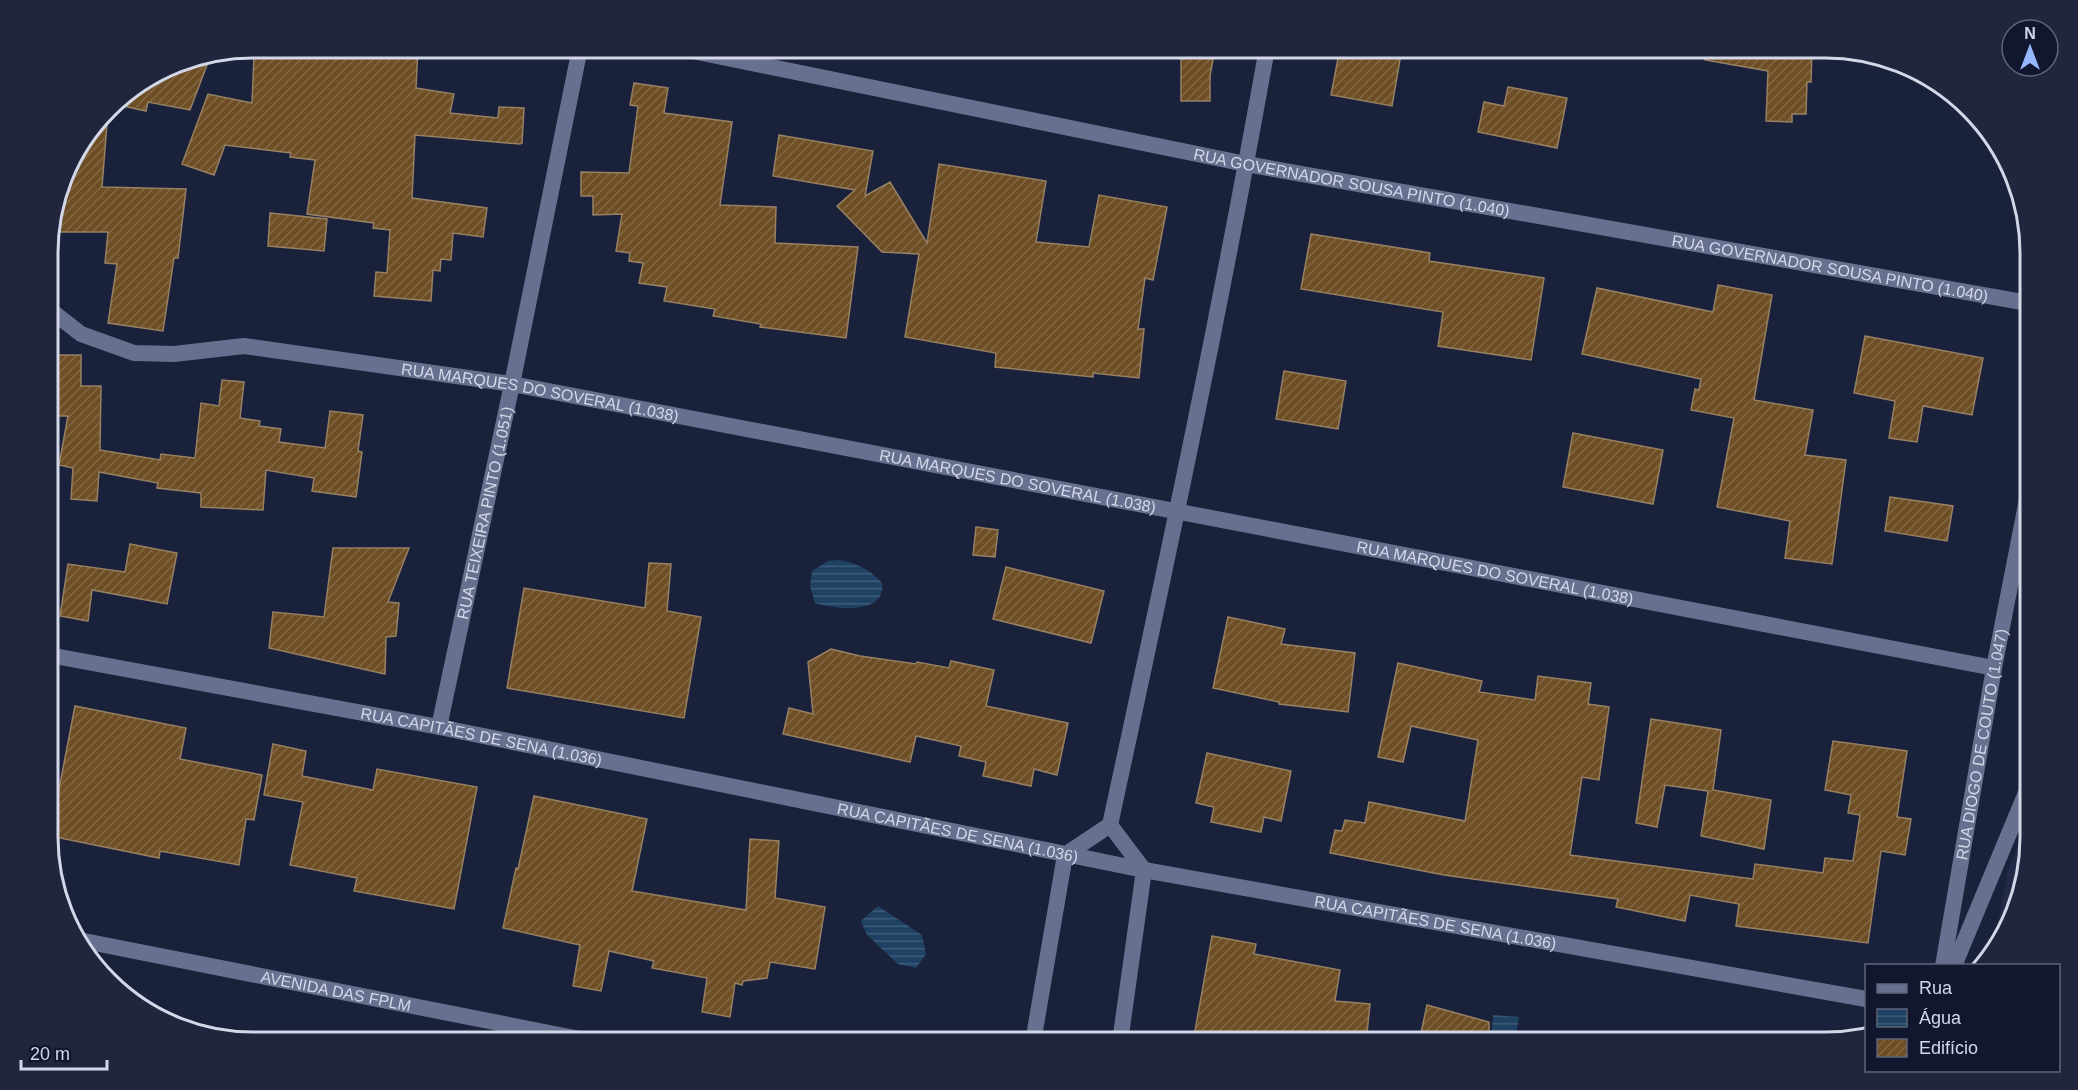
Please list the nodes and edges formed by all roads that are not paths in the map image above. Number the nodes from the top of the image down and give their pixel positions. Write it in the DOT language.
graph roads {
  1 [pos="1265,58"];
  2 [pos="579,59"];
  3 [pos="730,59"];
  4 [pos="1246,164"];
  5 [pos="2020,302"];
  6 [pos="59,317"];
  7 [pos="512,384"];
  8 [pos="1178,511"];
  9 [pos="2020,535"];
  10 [pos="58,657"];
  11 [pos="1994,668"];
  12 [pos="439,727"];
  13 [pos="2020,807"];
  14 [pos="1110,825"];
  15 [pos="1065,855"];
  16 [pos="1144,870"];
  17 [pos="89,942"];
  18 [pos="1942,964"];
  19 [pos="1955,964"];
  20 [pos="1865,999"];
  21 [pos="1121,1031"];
  22 [pos="543,1032"];
  23 [pos="1035,1032"];
  1 -- 4 [label="street"];
  2 -- 7 [label="street, RUA TEIXEIRA PINTO (1.051)"];
  3 -- 4 [label="street, RUA GOVERNADOR SOUSA PINTO (1.040)"];
  4 -- 5 [label="street, RUA GOVERNADOR SOUSA PINTO (1.040)"];
  4 -- 8 [label="street"];
  6 -- 7 [label="street, RUA MARQUES DO SOVERAL (1.038)"];
  7 -- 8 [label="street, RUA MARQUES DO SOVERAL (1.038)"];
  7 -- 12 [label="street, RUA TEIXEIRA PINTO (1.051)"];
  8 -- 11 [label="street, RUA MARQUES DO SOVERAL (1.038)"];
  8 -- 14 [label="street"];
  9 -- 11 [label="street, RUA DIOGO DE COUTO (1.047)"];
  10 -- 12 [label="street, RUA CAPITÃES DE SENA (1.036)"];
  11 -- 18 [label="street, RUA DIOGO DE COUTO (1.047)"];
  12 -- 15 [label="street, RUA CAPITÃES DE SENA (1.036)"];
  13 -- 19 [label="street"];
  14 -- 15 [label="street"];
  14 -- 16 [label="street"];
  15 -- 16 [label="street, RUA CAPITÃES DE SENA (1.036)"];
  15 -- 23 [label="street"];
  16 -- 20 [label="street, RUA CAPITÃES DE SENA (1.036)"];
  16 -- 21 [label="street"];
  17 -- 22 [label="street, AVENIDA DAS FPLM"];
}
